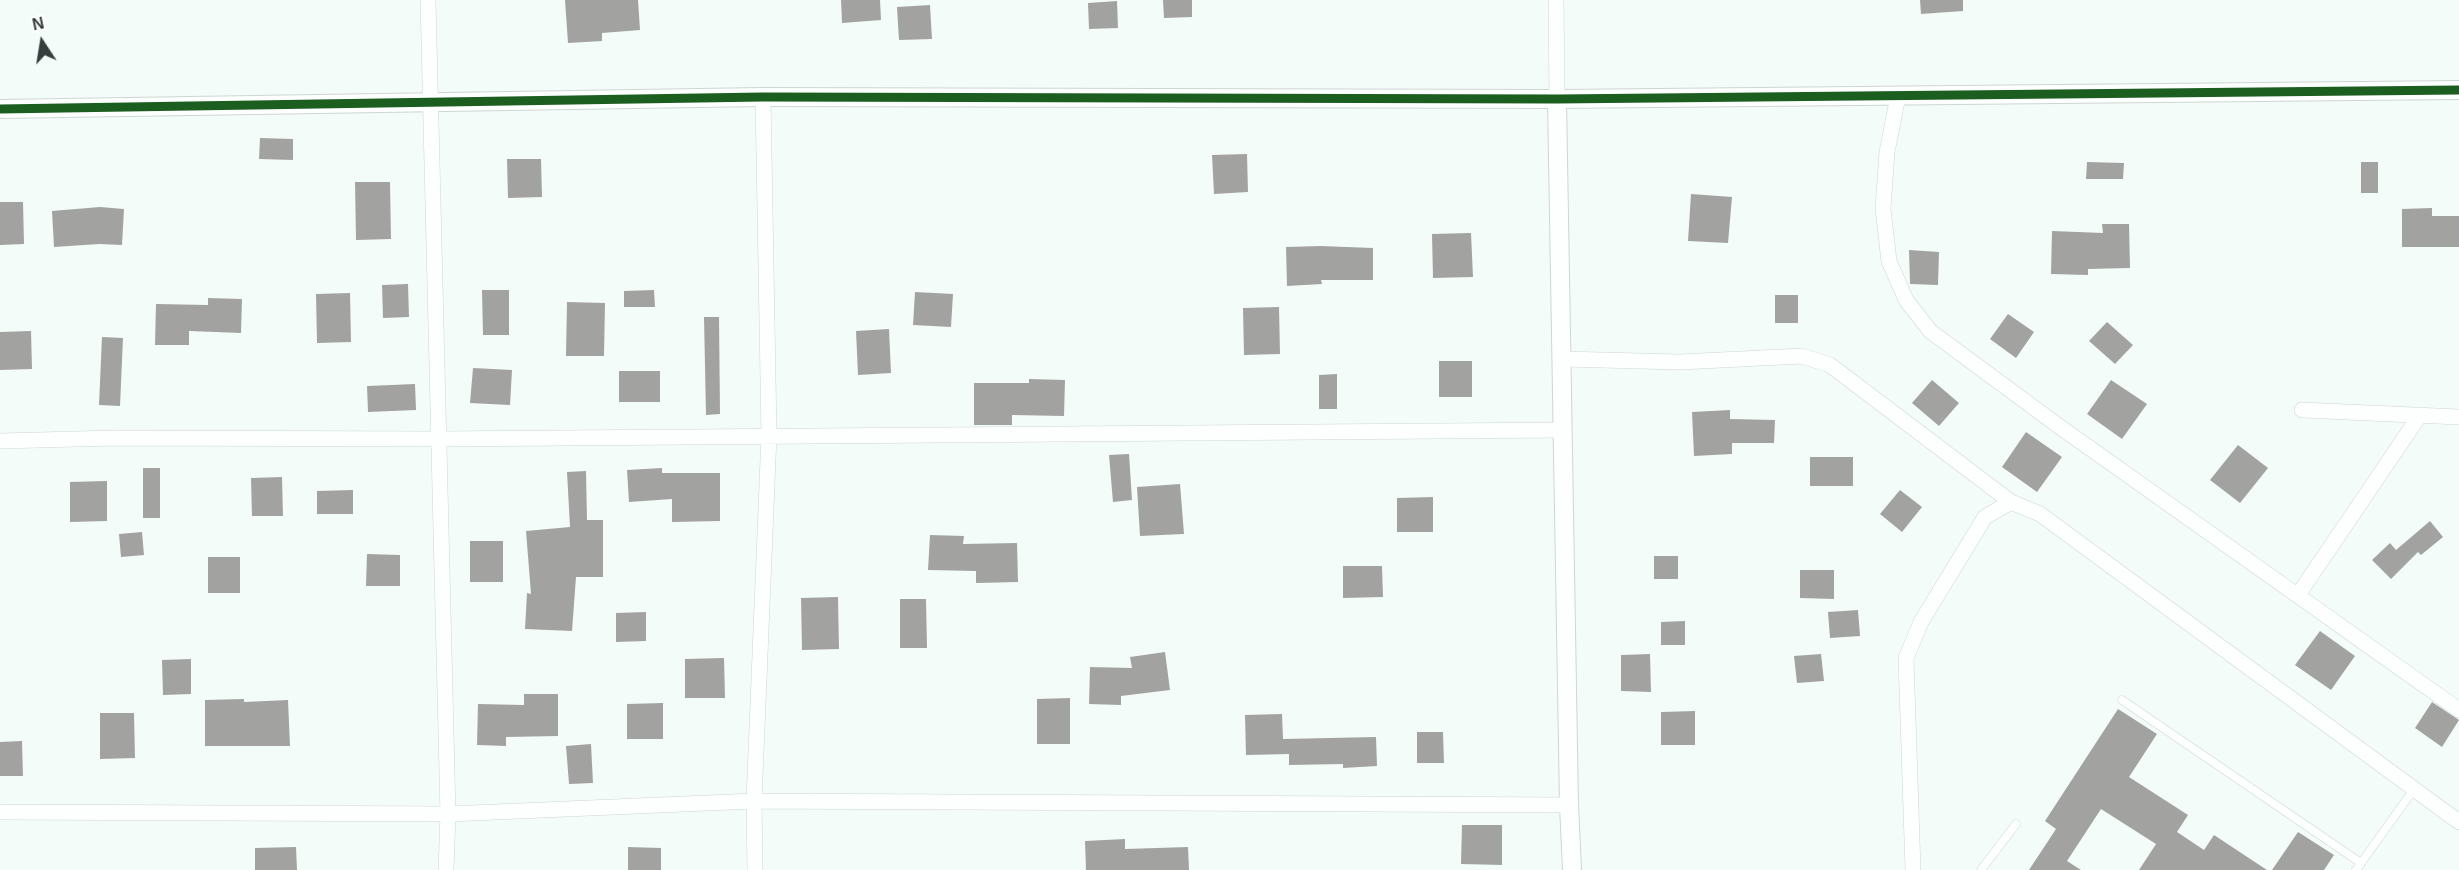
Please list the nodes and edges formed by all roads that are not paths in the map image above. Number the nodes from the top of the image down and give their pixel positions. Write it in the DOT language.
graph roads {
  1 [pos="428,0"];
  2 [pos="1556,0"];
  3 [pos="2459,90"];
  4 [pos="1898,96"];
  5 [pos="763,98"];
  6 [pos="1557,99"];
  7 [pos="432,102"];
  8 [pos="0,109"];
  9 [pos="1562,359"];
  10 [pos="2302,410"];
  11 [pos="2420,415"];
  12 [pos="2459,417"];
  13 [pos="1564,430"];
  14 [pos="769,435"];
  15 [pos="439,439"];
  16 [pos="0,441"];
  17 [pos="2011,502"];
  18 [pos="2298,596"];
  19 [pos="2122,700"];
  20 [pos="2459,710"];
  21 [pos="2414,789"];
  22 [pos="754,801"];
  23 [pos="1569,805"];
  24 [pos="0,812"];
  25 [pos="448,814"];
  26 [pos="2459,822"];
  27 [pos="2016,824"];
  28 [pos="2359,867"];
  29 [pos="447,870"];
  30 [pos="755,870"];
  31 [pos="1572,870"];
  32 [pos="1912,870"];
  33 [pos="1982,870"];
  1 -- 7 [label="street"];
  2 -- 6 [label="street"];
  3 -- 4 [label="street"];
  4 -- 6 [label="street"];
  4 -- 18 [label="street"];
  5 -- 6 [label="street"];
  5 -- 7 [label="street"];
  5 -- 14 [label="street"];
  6 -- 9 [label="street"];
  7 -- 8 [label="street"];
  7 -- 15 [label="street"];
  9 -- 13 [label="street"];
  9 -- 17 [label="street"];
  10 -- 11 [label="street"];
  11 -- 12 [label="street"];
  11 -- 18 [label="street"];
  13 -- 14 [label="street"];
  13 -- 23 [label="street"];
  14 -- 15 [label="street"];
  14 -- 22 [label="street"];
  15 -- 16 [label="street"];
  15 -- 25 [label="street"];
  17 -- 21 [label="street"];
  17 -- 32 [label="street"];
  18 -- 20 [label="street"];
  19 -- 28 [label="lane"];
  21 -- 26 [label="street"];
  21 -- 28 [label="lane"];
  22 -- 23 [label="street"];
  22 -- 25 [label="street"];
  22 -- 30 [label="street"];
  23 -- 31 [label="street"];
  24 -- 25 [label="street"];
  25 -- 29 [label="street"];
  27 -- 33 [label="lane"];
}
